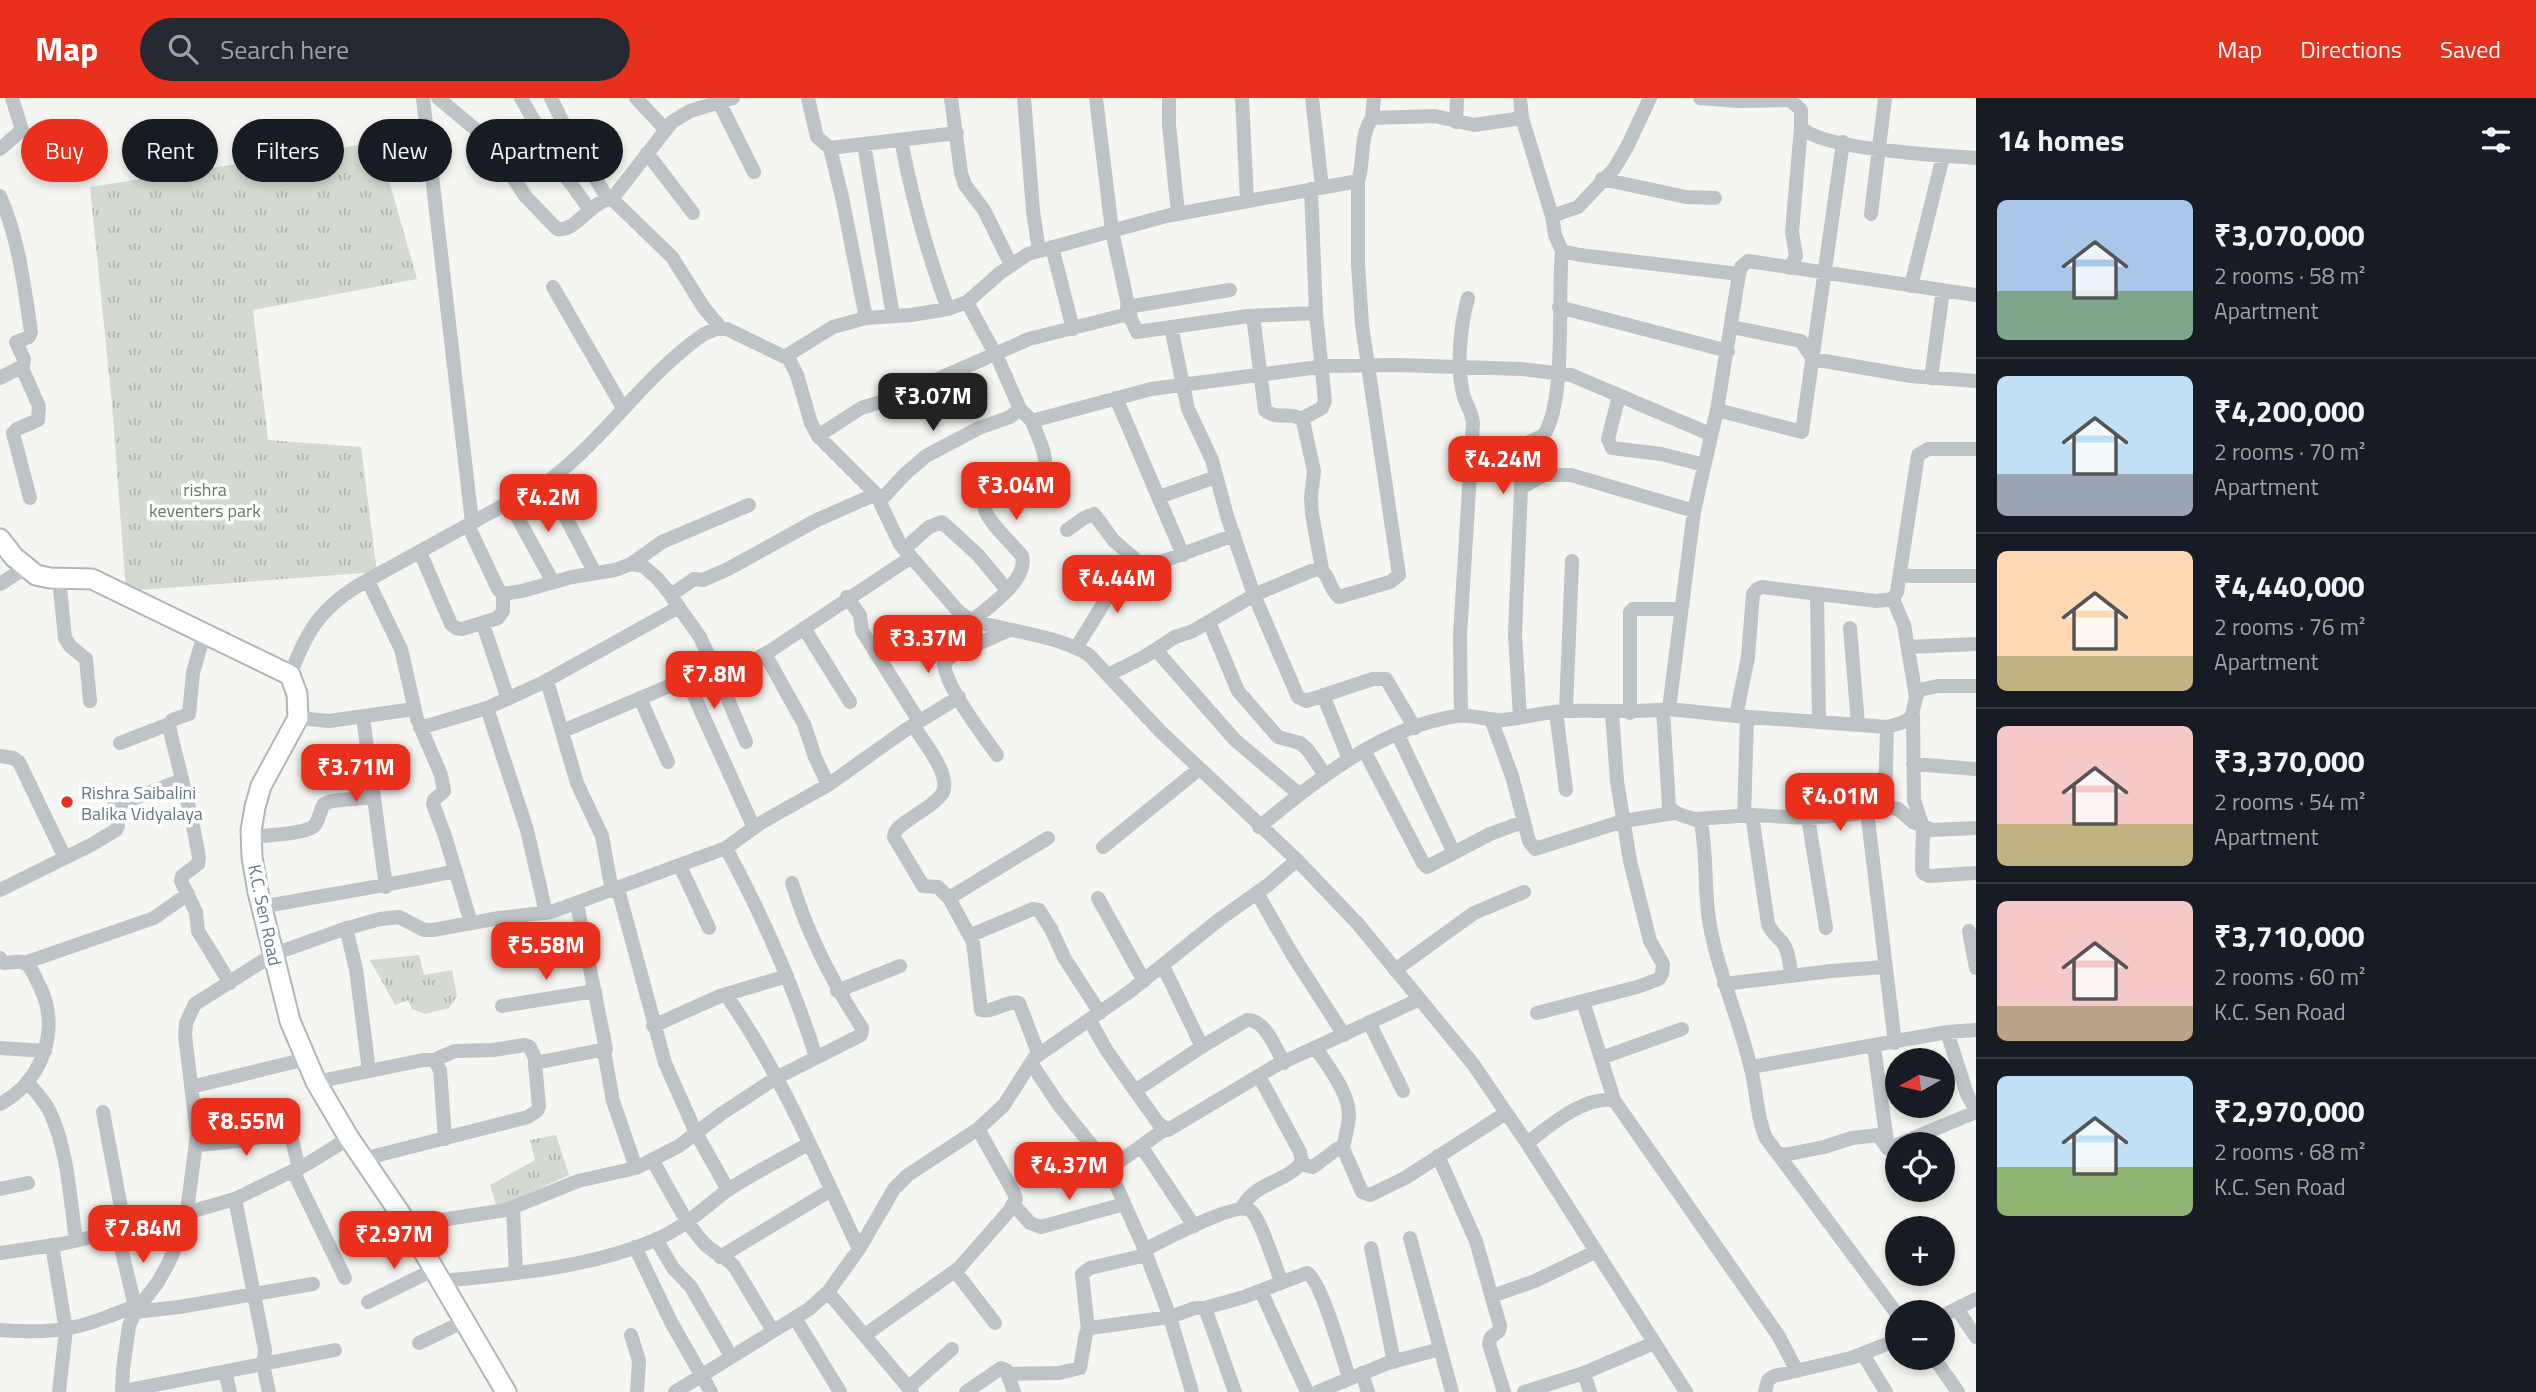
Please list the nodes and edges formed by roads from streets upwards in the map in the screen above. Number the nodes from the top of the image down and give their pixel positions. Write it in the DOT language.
graph roads {
  1 [pos="12,98"];
  2 [pos="423,98"];
  3 [pos="521,98"];
  4 [pos="551,98"];
  5 [pos="636,98"];
  6 [pos="807,98"];
  7 [pos="951,98"];
  8 [pos="1024,98"];
  9 [pos="1096,98"];
  10 [pos="1169,98"];
  11 [pos="1242,98"];
  12 [pos="1312,98"];
  13 [pos="1374,98"];
  14 [pos="1457,98"];
  15 [pos="1520,98"];
  16 [pos="1650,98"];
  17 [pos="1700,98"];
  18 [pos="1885,98"];
  19 [pos="1788,99"];
  20 [pos="445,100"];
  21 [pos="726,100"];
  22 [pos="690,104"];
  23 [pos="1371,118"];
  24 [pos="1522,118"];
  25 [pos="1456,122"];
  26 [pos="1801,127"];
  27 [pos="666,130"];
  28 [pos="957,133"];
  29 [pos="901,139"];
  30 [pos="1843,142"];
  31 [pos="864,144"];
  32 [pos="830,148"];
  33 [pos="0,149"];
  34 [pos="1879,149"];
  35 [pos="647,153"];
  36 [pos="1942,156"];
  37 [pos="1976,159"];
  38 [pos="754,172"];
  39 [pos="1602,179"];
  40 [pos="1358,181"];
  41 [pos="1317,188"];
  42 [pos="0,196"];
  43 [pos="1715,198"];
  44 [pos="610,199"];
  45 [pos="1247,201"];
  46 [pos="590,210"];
  47 [pos="694,213"];
  48 [pos="1178,214"];
  49 [pos="1871,214"];
  50 [pos="1552,216"];
  51 [pos="1112,230"];
  52 [pos="1046,249"];
  53 [pos="1562,251"];
  54 [pos="1011,265"];
  55 [pos="1790,268"];
  56 [pos="1824,273"];
  57 [pos="1739,274"];
  58 [pos="1911,286"];
  59 [pos="553,287"];
  60 [pos="1230,290"];
  61 [pos="1943,290"];
  62 [pos="1976,295"];
  63 [pos="1468,298"];
  64 [pos="967,302"];
  65 [pos="1559,307"];
  66 [pos="948,309"];
  67 [pos="1129,313"];
  68 [pos="1316,313"];
  69 [pos="893,316"];
  70 [pos="1253,316"];
  71 [pos="866,318"];
  72 [pos="1171,327"];
  73 [pos="1732,327"];
  74 [pos="720,328"];
  75 [pos="1073,329"];
  76 [pos="1728,351"];
  77 [pos="994,353"];
  78 [pos="786,356"];
  79 [pos="1813,359"];
  80 [pos="1368,365"];
  81 [pos="1320,367"];
  82 [pos="1461,367"];
  83 [pos="22,368"];
  84 [pos="1558,373"];
  85 [pos="1259,375"];
  86 [pos="0,378"];
  87 [pos="1931,378"];
  88 [pos="1976,381"];
  89 [pos="1183,385"];
  90 [pos="1619,396"];
  91 [pos="1116,398"];
  92 [pos="623,408"];
  93 [pos="1020,409"];
  94 [pos="1717,410"];
  95 [pos="1301,419"];
  96 [pos="1032,421"];
  97 [pos="1710,434"];
  98 [pos="818,436"];
  99 [pos="1976,449"];
  100 [pos="1704,464"];
  101 [pos="1216,477"];
  102 [pos="547,482"];
  103 [pos="1521,488"];
  104 [pos="879,497"];
  105 [pos="1159,497"];
  106 [pos="30,498"];
  107 [pos="510,504"];
  108 [pos="749,505"];
  109 [pos="1694,511"];
  110 [pos="470,524"];
  111 [pos="1066,530"];
  112 [pos="1234,536"];
  113 [pos="0,540"];
  114 [pos="420,552"];
  115 [pos="907,554"];
  116 [pos="1183,555"];
  117 [pos="1572,561"];
  118 [pos="631,564"];
  119 [pos="25,568"];
  120 [pos="1142,569"];
  121 [pos="1322,569"];
  122 [pos="595,573"];
  123 [pos="1900,576"];
  124 [pos="1976,576"];
  125 [pos="59,578"];
  126 [pos="368,580"];
  127 [pos="553,582"];
  128 [pos="0,584"];
  129 [pos="1007,590"];
  130 [pos="503,594"];
  131 [pos="1254,595"];
  132 [pos="1816,595"];
  133 [pos="848,597"];
  134 [pos="1894,599"];
  135 [pos="675,601"];
  136 [pos="1681,609"];
  137 [pos="972,621"];
  138 [pos="1209,622"];
  139 [pos="483,624"];
  140 [pos="804,628"];
  141 [pos="1850,628"];
  142 [pos="1009,630"];
  143 [pos="204,634"];
  144 [pos="1976,644"];
  145 [pos="1076,648"];
  146 [pos="1908,648"];
  147 [pos="1156,650"];
  148 [pos="765,654"];
  149 [pos="716,673"];
  150 [pos="1108,675"];
  151 [pos="290,676"];
  152 [pos="687,678"];
  153 [pos="547,681"];
  154 [pos="1976,686"];
  155 [pos="1323,695"];
  156 [pos="1916,697"];
  157 [pos="640,698"];
  158 [pos="959,698"];
  159 [pos="508,699"];
  160 [pos="90,701"];
  161 [pos="850,702"];
  162 [pos="487,708"];
  163 [pos="414,709"];
  164 [pos="1666,709"];
  165 [pos="1561,711"];
  166 [pos="1612,713"];
  167 [pos="1630,713"];
  168 [pos="1461,715"];
  169 [pos="1913,716"];
  170 [pos="363,717"];
  171 [pos="1520,717"];
  172 [pos="1742,717"];
  173 [pos="298,718"];
  174 [pos="1491,719"];
  175 [pos="1819,721"];
  176 [pos="916,723"];
  177 [pos="169,724"];
  178 [pos="1858,724"];
  179 [pos="1886,727"];
  180 [pos="420,728"];
  181 [pos="1415,728"];
  182 [pos="563,731"];
  183 [pos="1398,735"];
  184 [pos="746,742"];
  185 [pos="120,743"];
  186 [pos="1364,750"];
  187 [pos="997,755"];
  188 [pos="0,756"];
  189 [pos="1349,760"];
  190 [pos="668,762"];
  191 [pos="1913,764"];
  192 [pos="1199,769"];
  193 [pos="1976,769"];
  194 [pos="1325,775"];
  195 [pos="182,780"];
  196 [pos="828,785"];
  197 [pos="1566,790"];
  198 [pos="1299,794"];
  199 [pos="373,797"];
  200 [pos="1885,807"];
  201 [pos="1867,811"];
  202 [pos="1674,813"];
  203 [pos="1748,816"];
  204 [pos="1808,818"];
  205 [pos="1695,819"];
  206 [pos="1623,821"];
  207 [pos="1523,822"];
  208 [pos="1259,827"];
  209 [pos="754,828"];
  210 [pos="1923,828"];
  211 [pos="1976,828"];
  212 [pos="252,837"];
  213 [pos="1048,838"];
  214 [pos="1103,847"];
  215 [pos="726,848"];
  216 [pos="1454,853"];
  217 [pos="65,858"];
  218 [pos="1297,860"];
  219 [pos="680,866"];
  220 [pos="456,871"];
  221 [pos="1976,873"];
  222 [pos="792,883"];
  223 [pos="386,887"];
  224 [pos="0,890"];
  225 [pos="615,890"];
  226 [pos="1524,892"];
  227 [pos="1257,893"];
  228 [pos="188,894"];
  229 [pos="949,898"];
  230 [pos="1098,898"];
  231 [pos="577,904"];
  232 [pos="261,907"];
  233 [pos="546,913"];
  234 [pos="471,923"];
  235 [pos="346,928"];
  236 [pos="709,928"];
  237 [pos="1826,928"];
  238 [pos="1969,931"];
  239 [pos="971,935"];
  240 [pos="274,954"];
  241 [pos="0,958"];
  242 [pos="24,963"];
  243 [pos="900,966"];
  244 [pos="1163,966"];
  245 [pos="1884,967"];
  246 [pos="1976,968"];
  247 [pos="1395,970"];
  248 [pos="787,976"];
  249 [pos="1791,976"];
  250 [pos="1144,981"];
  251 [pos="230,983"];
  252 [pos="1724,985"];
  253 [pos="596,991"];
  254 [pos="837,991"];
  255 [pos="726,995"];
  256 [pos="1418,1000"];
  257 [pos="1583,1001"];
  258 [pos="502,1006"];
  259 [pos="1537,1013"];
  260 [pos="1095,1017"];
  261 [pos="1369,1023"];
  262 [pos="653,1026"];
  263 [pos="1682,1029"];
  264 [pos="1976,1030"];
  265 [pos="1947,1032"];
  266 [pos="1343,1035"];
  267 [pos="1895,1043"];
  268 [pos="1202,1046"];
  269 [pos="1874,1047"];
  270 [pos="0,1048"];
  271 [pos="1316,1048"];
  272 [pos="46,1051"];
  273 [pos="604,1051"];
  274 [pos="816,1057"];
  275 [pos="1601,1058"];
  276 [pos="306,1059"];
  277 [pos="1035,1059"];
  278 [pos="434,1060"];
  279 [pos="536,1061"];
  280 [pos="1284,1063"];
  281 [pos="1751,1067"];
  282 [pos="369,1071"];
  283 [pos="1259,1076"];
  284 [pos="776,1078"];
  285 [pos="27,1082"];
  286 [pos="316,1082"];
  287 [pos="191,1087"];
  288 [pos="1135,1091"];
  289 [pos="1403,1091"];
  290 [pos="1614,1100"];
  291 [pos="0,1104"];
  292 [pos="103,1112"];
  293 [pos="1976,1112"];
  294 [pos="1506,1113"];
  295 [pos="978,1129"];
  296 [pos="1165,1129"];
  297 [pos="1892,1132"];
  298 [pos="1928,1132"];
  299 [pos="696,1133"];
  300 [pos="349,1138"];
  301 [pos="445,1139"];
  302 [pos="1885,1140"];
  303 [pos="1527,1143"];
  304 [pos="808,1144"];
  305 [pos="197,1145"];
  306 [pos="1141,1146"];
  307 [pos="1343,1148"];
  308 [pos="1778,1153"];
  309 [pos="1438,1156"];
  310 [pos="363,1159"];
  311 [pos="653,1161"];
  312 [pos="1301,1164"];
  313 [pos="636,1168"];
  314 [pos="1109,1169"];
  315 [pos="296,1170"];
  316 [pos="28,1183"];
  317 [pos="0,1189"];
  318 [pos="729,1190"];
  319 [pos="831,1190"];
  320 [pos="235,1199"];
  321 [pos="1013,1204"];
  322 [pos="1124,1204"];
  323 [pos="513,1208"];
  324 [pos="1242,1208"];
  325 [pos="187,1211"];
  326 [pos="689,1222"];
  327 [pos="408,1225"];
  328 [pos="1194,1226"];
  329 [pos="121,1230"];
  330 [pos="1410,1238"];
  331 [pos="656,1239"];
  332 [pos="76,1240"];
  333 [pos="52,1245"];
  334 [pos="635,1247"];
  335 [pos="1371,1248"];
  336 [pos="859,1249"];
  337 [pos="1595,1252"];
  338 [pos="0,1253"];
  339 [pos="1145,1253"];
  340 [pos="720,1257"];
  341 [pos="955,1271"];
  342 [pos="516,1273"];
  343 [pos="438,1275"];
  344 [pos="345,1278"];
  345 [pos="1281,1281"];
  346 [pos="313,1284"];
  347 [pos="1261,1291"];
  348 [pos="828,1292"];
  349 [pos="254,1294"];
  350 [pos="1492,1296"];
  351 [pos="1976,1299"];
  352 [pos="1887,1300"];
  353 [pos="368,1302"];
  354 [pos="137,1307"];
  355 [pos="1205,1308"];
  356 [pos="1956,1309"];
  357 [pos="1170,1317"];
  358 [pos="795,1318"];
  359 [pos="465,1321"];
  360 [pos="995,1323"];
  361 [pos="0,1330"];
  362 [pos="66,1330"];
  363 [pos="1088,1330"];
  364 [pos="773,1331"];
  365 [pos="631,1335"];
  366 [pos="865,1335"];
  367 [pos="1976,1337"];
  368 [pos="419,1343"];
  369 [pos="1654,1343"];
  370 [pos="1885,1345"];
  371 [pos="952,1349"];
  372 [pos="1440,1349"];
  373 [pos="335,1350"];
  374 [pos="1863,1354"];
  375 [pos="731,1356"];
  376 [pos="1394,1362"];
  377 [pos="263,1365"];
  378 [pos="1942,1370"];
  379 [pos="1797,1371"];
  380 [pos="225,1372"];
  381 [pos="1584,1373"];
  382 [pos="702,1374"];
  383 [pos="1008,1374"];
  384 [pos="1356,1376"];
  385 [pos="195,1385"];
  386 [pos="910,1390"];
  387 [pos="1012,1391"];
  388 [pos="59,1392"];
  389 [pos="123,1392"];
  390 [pos="230,1392"];
  391 [pos="269,1392"];
  392 [pos="506,1392"];
  393 [pos="637,1392"];
  394 [pos="676,1392"];
  395 [pos="711,1392"];
  396 [pos="840,1392"];
  397 [pos="966,1392"];
  398 [pos="1192,1392"];
  399 [pos="1235,1392"];
  400 [pos="1307,1392"];
  401 [pos="1317,1392"];
  402 [pos="1368,1392"];
  403 [pos="1452,1392"];
  404 [pos="1504,1392"];
  405 [pos="1524,1392"];
  406 [pos="1590,1392"];
  407 [pos="1686,1392"];
  408 [pos="1765,1392"];
  409 [pos="1886,1392"];
  410 [pos="1958,1392"];
  1 -- 33 [label="street"];
  2 -- 110 [label="street"];
  3 -- 46 [label="street"];
  4 -- 44 [label="street"];
  5 -- 27 [label="street"];
  6 -- 32 [label="street"];
  7 -- 28 [label="street"];
  8 -- 52 [label="street"];
  9 -- 51 [label="street"];
  10 -- 48 [label="street"];
  11 -- 45 [label="street"];
  12 -- 41 [label="street"];
  13 -- 23 [label="street"];
  14 -- 25 [label="street"];
  15 -- 24 [label="street"];
  16 -- 39 [label="street"];
  17 -- 19 [label="street"];
  18 -- 34 [label="street"];
  19 -- 26 [label="street"];
  20 -- 46 [label="street"];
  21 -- 22 [label="street"];
  21 -- 38 [label="street"];
  22 -- 27 [label="street"];
  23 -- 25 [label="street"];
  23 -- 40 [label="street"];
  24 -- 25 [label="street"];
  24 -- 50 [label="street"];
  26 -- 30 [label="street"];
  26 -- 55 [label="street"];
  27 -- 35 [label="street"];
  28 -- 29 [label="street"];
  28 -- 54 [label="street"];
  29 -- 31 [label="street"];
  29 -- 66 [label="street"];
  30 -- 34 [label="street"];
  30 -- 56 [label="street"];
  31 -- 32 [label="street"];
  31 -- 69 [label="street"];
  32 -- 71 [label="street"];
  34 -- 36 [label="street"];
  34 -- 49 [label="street"];
  35 -- 44 [label="street"];
  35 -- 47 [label="street"];
  36 -- 37 [label="street"];
  36 -- 58 [label="street"];
  39 -- 43 [label="street"];
  39 -- 50 [label="street"];
  40 -- 41 [label="street"];
  40 -- 80 [label="street"];
  41 -- 45 [label="street"];
  41 -- 68 [label="street"];
  42 -- 83 [label="street"];
  44 -- 46 [label="street"];
  44 -- 74 [label="street"];
  45 -- 48 [label="street"];
  48 -- 51 [label="street"];
  50 -- 53 [label="street"];
  51 -- 52 [label="street"];
  51 -- 67 [label="street"];
  52 -- 54 [label="street"];
  52 -- 75 [label="street"];
  53 -- 57 [label="street"];
  53 -- 65 [label="street"];
  54 -- 64 [label="street"];
  55 -- 56 [label="street"];
  55 -- 57 [label="street"];
  56 -- 58 [label="street"];
  56 -- 79 [label="street"];
  57 -- 73 [label="street"];
  58 -- 61 [label="street"];
  59 -- 92 [label="street"];
  60 -- 67 [label="street"];
  61 -- 62 [label="street"];
  61 -- 87 [label="street"];
  63 -- 82 [label="street"];
  64 -- 66 [label="street"];
  64 -- 77 [label="street"];
  65 -- 76 [label="street"];
  65 -- 84 [label="street"];
  66 -- 69 [label="street"];
  67 -- 72 [label="street"];
  67 -- 75 [label="street"];
  68 -- 70 [label="street"];
  68 -- 81 [label="street"];
  69 -- 71 [label="street"];
  70 -- 72 [label="street"];
  70 -- 85 [label="street"];
  71 -- 78 [label="street"];
  72 -- 89 [label="street"];
  73 -- 76 [label="street"];
  73 -- 79 [label="street"];
  74 -- 78 [label="street"];
  74 -- 92 [label="street"];
  75 -- 77 [label="street"];
  76 -- 94 [label="street"];
  77 -- 93 [label="street"];
  77 -- 98 [label="street"];
  78 -- 98 [label="street"];
  79 -- 87 [label="street"];
  79 -- 94 [label="street"];
  80 -- 81 [label="street"];
  80 -- 82 [label="street"];
  80 -- 121 [label="street"];
  81 -- 85 [label="street"];
  81 -- 95 [label="street"];
  82 -- 84 [label="street"];
  82 -- 168 [label="street"];
  83 -- 86 [label="street"];
  83 -- 106 [label="street"];
  84 -- 90 [label="street"];
  84 -- 103 [label="street"];
  85 -- 89 [label="street"];
  85 -- 95 [label="street"];
  87 -- 88 [label="street"];
  89 -- 91 [label="street"];
  89 -- 101 [label="street"];
  90 -- 97 [label="street"];
  90 -- 100 [label="street"];
  91 -- 96 [label="street"];
  91 -- 105 [label="street"];
  92 -- 102 [label="street"];
  93 -- 96 [label="street"];
  93 -- 104 [label="street"];
  94 -- 97 [label="street"];
  95 -- 121 [label="street"];
  96 -- 129 [label="street"];
  97 -- 100 [label="street"];
  98 -- 104 [label="street"];
  99 -- 123 [label="street"];
  100 -- 109 [label="street"];
  101 -- 105 [label="street"];
  101 -- 112 [label="street"];
  102 -- 107 [label="street"];
  102 -- 122 [label="street"];
  103 -- 109 [label="street"];
  103 -- 171 [label="street"];
  104 -- 115 [label="street"];
  104 -- 135 [label="street"];
  105 -- 116 [label="street"];
  107 -- 110 [label="street"];
  107 -- 127 [label="street"];
  108 -- 118 [label="street"];
  109 -- 136 [label="street"];
  110 -- 114 [label="street"];
  110 -- 130 [label="street"];
  111 -- 120 [label="street"];
  112 -- 116 [label="street"];
  112 -- 131 [label="street"];
  113 -- 119 [label="street"];
  114 -- 126 [label="street"];
  114 -- 139 [label="street"];
  115 -- 129 [label="street"];
  115 -- 133 [label="street"];
  115 -- 137 [label="street"];
  116 -- 120 [label="street"];
  117 -- 165 [label="street"];
  118 -- 122 [label="street"];
  118 -- 135 [label="street"];
  119 -- 125 [label="street"];
  119 -- 128 [label="street"];
  120 -- 145 [label="street"];
  121 -- 131 [label="street"];
  122 -- 127 [label="street"];
  123 -- 124 [label="street"];
  123 -- 134 [label="street"];
  125 -- 143 [label="street"];
  125 -- 160 [label="street"];
  126 -- 151 [label="street"];
  126 -- 163 [label="street"];
  127 -- 130 [label="street"];
  129 -- 137 [label="street"];
  130 -- 139 [label="street"];
  131 -- 138 [label="street"];
  131 -- 155 [label="street"];
  132 -- 134 [label="street"];
  132 -- 172 [label="street"];
  132 -- 175 [label="street"];
  133 -- 140 [label="street"];
  133 -- 176 [label="street"];
  134 -- 146 [label="street"];
  135 -- 149 [label="street"];
  135 -- 153 [label="street"];
  136 -- 164 [label="street"];
  136 -- 167 [label="street"];
  137 -- 142 [label="street"];
  138 -- 147 [label="street"];
  138 -- 194 [label="street"];
  139 -- 159 [label="street"];
  140 -- 148 [label="street"];
  140 -- 161 [label="street"];
  141 -- 178 [label="street"];
  142 -- 145 [label="street"];
  142 -- 158 [label="street"];
  143 -- 151 [label="street"];
  143 -- 177 [label="street"];
  144 -- 146 [label="street"];
  145 -- 150 [label="street"];
  146 -- 156 [label="street"];
  147 -- 150 [label="street"];
  147 -- 198 [label="street"];
  148 -- 149 [label="street"];
  148 -- 196 [label="street"];
  149 -- 152 [label="street"];
  149 -- 184 [label="street"];
  150 -- 192 [label="street"];
  151 -- 173 [label="street"];
  152 -- 157 [label="street"];
  152 -- 209 [label="street"];
  153 -- 159 [label="street"];
  153 -- 182 [label="street"];
  154 -- 156 [label="street"];
  155 -- 181 [label="street"];
  155 -- 189 [label="street"];
  156 -- 169 [label="street"];
  157 -- 182 [label="street"];
  157 -- 190 [label="street"];
  158 -- 176 [label="street"];
  158 -- 187 [label="street"];
  159 -- 162 [label="street"];
  162 -- 180 [label="street"];
  162 -- 233 [label="street"];
  163 -- 170 [label="street"];
  163 -- 180 [label="street"];
  164 -- 167 [label="street"];
  164 -- 172 [label="street"];
  164 -- 202 [label="street"];
  165 -- 166 [label="street"];
  165 -- 171 [label="street"];
  165 -- 197 [label="street"];
  166 -- 167 [label="street"];
  166 -- 206 [label="street"];
  168 -- 174 [label="street"];
  168 -- 181 [label="street"];
  169 -- 179 [label="street"];
  169 -- 191 [label="street"];
  170 -- 173 [label="street"];
  170 -- 199 [label="street"];
  171 -- 174 [label="street"];
  172 -- 175 [label="street"];
  172 -- 203 [label="street"];
  173 -- 212 [label="street, K.C. Sen Road"];
  174 -- 207 [label="street"];
  175 -- 178 [label="street"];
  176 -- 196 [label="street"];
  176 -- 229 [label="street"];
  177 -- 185 [label="street"];
  177 -- 195 [label="street"];
  178 -- 179 [label="street"];
  179 -- 200 [label="street"];
  180 -- 220 [label="street"];
  181 -- 183 [label="street"];
  182 -- 225 [label="street"];
  183 -- 186 [label="street"];
  183 -- 216 [label="street"];
  186 -- 189 [label="street"];
  186 -- 216 [label="street"];
  188 -- 217 [label="street"];
  189 -- 194 [label="street"];
  191 -- 193 [label="street"];
  191 -- 210 [label="street"];
  192 -- 208 [label="street"];
  192 -- 214 [label="street"];
  194 -- 198 [label="street"];
  195 -- 217 [label="street"];
  195 -- 228 [label="street"];
  196 -- 209 [label="street"];
  198 -- 208 [label="street"];
  199 -- 212 [label="street"];
  199 -- 223 [label="street"];
  200 -- 201 [label="street"];
  200 -- 210 [label="street"];
  201 -- 204 [label="street"];
  201 -- 245 [label="street"];
  202 -- 205 [label="street"];
  202 -- 206 [label="street"];
  203 -- 204 [label="street"];
  203 -- 205 [label="street"];
  203 -- 249 [label="street"];
  204 -- 237 [label="street"];
  205 -- 252 [label="street"];
  206 -- 207 [label="street"];
  206 -- 257 [label="street"];
  207 -- 216 [label="street"];
  208 -- 218 [label="street"];
  209 -- 215 [label="street"];
  210 -- 211 [label="street"];
  210 -- 221 [label="street"];
  212 -- 232 [label="street, K.C. Sen Road"];
  213 -- 229 [label="street"];
  215 -- 219 [label="street"];
  215 -- 248 [label="street"];
  217 -- 224 [label="street"];
  218 -- 227 [label="street"];
  218 -- 247 [label="street"];
  219 -- 225 [label="street"];
  219 -- 236 [label="street"];
  220 -- 223 [label="street"];
  220 -- 234 [label="street"];
  222 -- 254 [label="street"];
  223 -- 232 [label="street"];
  225 -- 231 [label="street"];
  225 -- 262 [label="street"];
  226 -- 247 [label="street"];
  227 -- 244 [label="street"];
  227 -- 266 [label="street"];
  228 -- 242 [label="street"];
  228 -- 251 [label="street"];
  229 -- 239 [label="street"];
  230 -- 250 [label="street"];
  231 -- 233 [label="street"];
  231 -- 253 [label="street"];
  232 -- 240 [label="street, K.C. Sen Road"];
  233 -- 234 [label="street"];
  234 -- 235 [label="street"];
  235 -- 240 [label="street"];
  235 -- 282 [label="street"];
  238 -- 246 [label="street"];
  239 -- 260 [label="street"];
  239 -- 277 [label="street"];
  240 -- 251 [label="street"];
  240 -- 276 [label="street, K.C. Sen Road"];
  241 -- 242 [label="street"];
  242 -- 272 [label="street"];
  243 -- 254 [label="street"];
  244 -- 250 [label="street"];
  244 -- 268 [label="street"];
  245 -- 249 [label="street"];
  245 -- 267 [label="street"];
  247 -- 256 [label="street"];
  248 -- 255 [label="street"];
  248 -- 274 [label="street"];
  249 -- 252 [label="street"];
  250 -- 260 [label="street"];
  251 -- 287 [label="street"];
  252 -- 281 [label="street"];
  253 -- 258 [label="street"];
  253 -- 273 [label="street"];
  254 -- 274 [label="street"];
  255 -- 262 [label="street"];
  255 -- 284 [label="street"];
  256 -- 261 [label="street"];
  256 -- 294 [label="street"];
  257 -- 259 [label="street"];
  257 -- 275 [label="street"];
  260 -- 277 [label="street"];
  260 -- 288 [label="street"];
  261 -- 266 [label="street"];
  261 -- 289 [label="street"];
  262 -- 299 [label="street"];
  263 -- 275 [label="street"];
  264 -- 265 [label="street"];
  265 -- 267 [label="street"];
  265 -- 293 [label="street"];
  266 -- 271 [label="street"];
  267 -- 269 [label="street"];
  268 -- 280 [label="street"];
  268 -- 288 [label="street"];
  269 -- 281 [label="street"];
  269 -- 297 [label="street"];
  270 -- 272 [label="street"];
  271 -- 280 [label="street"];
  271 -- 307 [label="street"];
  272 -- 285 [label="street"];
  273 -- 279 [label="street"];
  273 -- 313 [label="street"];
  274 -- 284 [label="street"];
  275 -- 290 [label="street"];
  276 -- 286 [label="street, K.C. Sen Road"];
  276 -- 287 [label="street"];
  277 -- 295 [label="street"];
  277 -- 314 [label="street"];
  278 -- 279 [label="street"];
  278 -- 282 [label="street"];
  278 -- 301 [label="street"];
  279 -- 301 [label="street"];
  280 -- 283 [label="street"];
  281 -- 308 [label="street"];
  282 -- 286 [label="street"];
  283 -- 296 [label="street"];
  283 -- 312 [label="street"];
  284 -- 299 [label="street"];
  284 -- 304 [label="street"];
  285 -- 291 [label="street"];
  285 -- 332 [label="street"];
  286 -- 300 [label="street, K.C. Sen Road"];
  287 -- 305 [label="street"];
  288 -- 296 [label="street"];
  290 -- 303 [label="street"];
  290 -- 379 [label="street"];
  292 -- 329 [label="street"];
  293 -- 298 [label="street"];
  294 -- 303 [label="street"];
  294 -- 309 [label="street"];
  295 -- 321 [label="street"];
  295 -- 336 [label="street"];
  296 -- 306 [label="street"];
  299 -- 311 [label="street"];
  299 -- 318 [label="street"];
  300 -- 310 [label="street, K.C. Sen Road"];
  300 -- 315 [label="street"];
  301 -- 310 [label="street"];
  302 -- 308 [label="street"];
  303 -- 337 [label="street"];
  304 -- 318 [label="street"];
  304 -- 319 [label="street"];
  305 -- 315 [label="street"];
  305 -- 325 [label="street"];
  306 -- 314 [label="street"];
  306 -- 328 [label="street"];
  307 -- 309 [label="street"];
  307 -- 312 [label="street"];
  308 -- 352 [label="street"];
  309 -- 350 [label="street"];
  310 -- 327 [label="street, K.C. Sen Road"];
  311 -- 313 [label="street"];
  311 -- 326 [label="street"];
  312 -- 324 [label="street"];
  313 -- 323 [label="street"];
  314 -- 322 [label="street"];
  315 -- 320 [label="street"];
  315 -- 344 [label="street"];
  316 -- 317 [label="street"];
  318 -- 326 [label="street"];
  319 -- 336 [label="street"];
  319 -- 340 [label="street"];
  320 -- 325 [label="street"];
  320 -- 349 [label="street"];
  321 -- 322 [label="street"];
  321 -- 341 [label="street"];
  322 -- 339 [label="street"];
  323 -- 327 [label="street"];
  323 -- 342 [label="street"];
  324 -- 328 [label="street"];
  324 -- 345 [label="street"];
  325 -- 329 [label="street"];
  325 -- 354 [label="street"];
  326 -- 331 [label="street"];
  326 -- 340 [label="street"];
  327 -- 343 [label="street, K.C. Sen Road"];
  328 -- 339 [label="street"];
  329 -- 332 [label="street"];
  329 -- 354 [label="street"];
  330 -- 372 [label="street"];
  331 -- 334 [label="street"];
  331 -- 375 [label="street"];
  332 -- 333 [label="street"];
  333 -- 338 [label="street"];
  333 -- 362 [label="street"];
  334 -- 342 [label="street"];
  334 -- 382 [label="street"];
  335 -- 376 [label="street"];
  336 -- 348 [label="street"];
  337 -- 350 [label="street"];
  337 -- 369 [label="street"];
  339 -- 357 [label="street"];
  339 -- 363 [label="street"];
  340 -- 364 [label="street"];
  341 -- 360 [label="street"];
  341 -- 366 [label="street"];
  342 -- 343 [label="street"];
  343 -- 353 [label="street"];
  343 -- 359 [label="street, K.C. Sen Road"];
  345 -- 347 [label="street"];
  345 -- 384 [label="street"];
  346 -- 349 [label="street"];
  347 -- 355 [label="street"];
  347 -- 400 [label="street"];
  348 -- 358 [label="street"];
  348 -- 366 [label="street"];
  349 -- 354 [label="street"];
  349 -- 377 [label="street"];
  350 -- 404 [label="street"];
  351 -- 356 [label="street"];
  354 -- 362 [label="street"];
  354 -- 389 [label="street"];
  355 -- 357 [label="street"];
  355 -- 399 [label="street"];
  356 -- 367 [label="street"];
  357 -- 363 [label="street"];
  357 -- 398 [label="street"];
  358 -- 364 [label="street"];
  358 -- 396 [label="street"];
  359 -- 368 [label="street"];
  359 -- 392 [label="street, K.C. Sen Road"];
  361 -- 362 [label="street"];
  362 -- 388 [label="street"];
  363 -- 383 [label="street"];
  364 -- 375 [label="street"];
  365 -- 393 [label="street"];
  366 -- 386 [label="street"];
  369 -- 381 [label="street"];
  369 -- 407 [label="street"];
  370 -- 374 [label="street"];
  371 -- 386 [label="street"];
  372 -- 376 [label="street"];
  372 -- 403 [label="street"];
  373 -- 377 [label="street"];
  374 -- 379 [label="street"];
  374 -- 409 [label="street"];
  375 -- 382 [label="street"];
  376 -- 384 [label="street"];
  377 -- 380 [label="street"];
  377 -- 391 [label="street"];
  378 -- 410 [label="street"];
  379 -- 408 [label="street"];
  380 -- 385 [label="street"];
  380 -- 390 [label="street"];
  381 -- 405 [label="street"];
  381 -- 406 [label="street"];
  382 -- 394 [label="street"];
  382 -- 395 [label="street"];
  383 -- 387 [label="street"];
  383 -- 397 [label="street"];
  384 -- 401 [label="street"];
  384 -- 402 [label="street"];
  385 -- 389 [label="street"];
}
